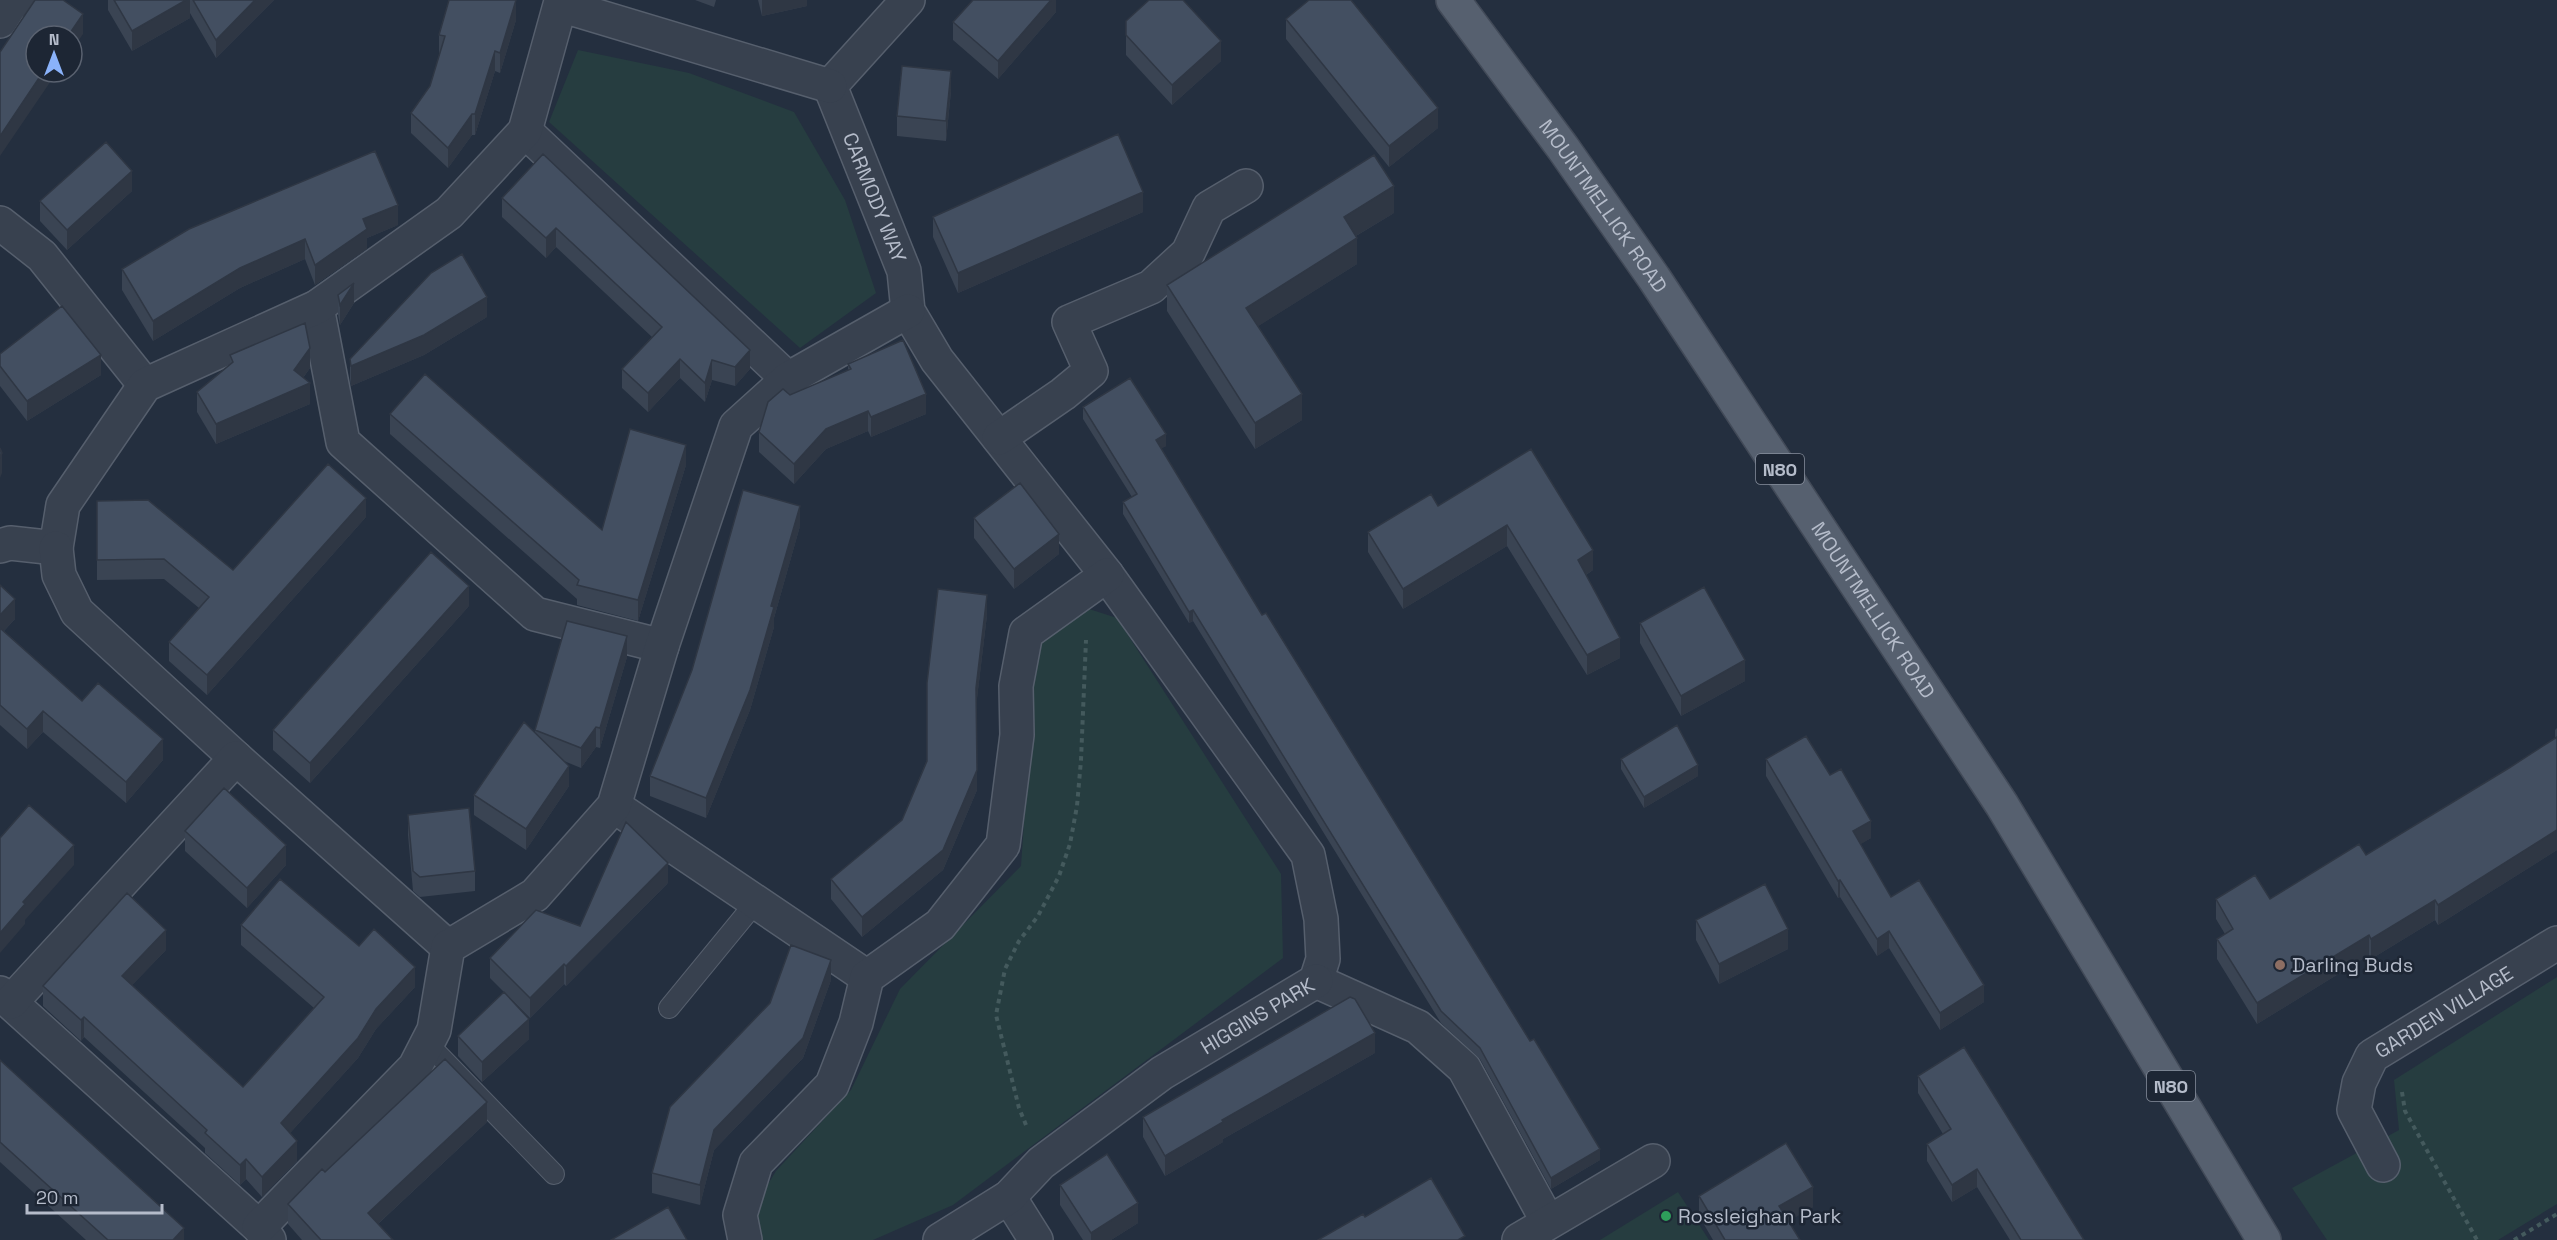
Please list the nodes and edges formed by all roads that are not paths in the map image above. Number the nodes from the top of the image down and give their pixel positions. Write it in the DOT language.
graph roads {
  1 [pos="19,0"];
  2 [pos="908,0"];
  3 [pos="1453,0"];
  4 [pos="556,3"];
  5 [pos="0,21"];
  6 [pos="830,86"];
  7 [pos="525,131"];
  8 [pos="1246,186"];
  9 [pos="0,223"];
  10 [pos="317,307"];
  11 [pos="908,311"];
  12 [pos="788,379"];
  13 [pos="145,385"];
  14 [pos="999,438"];
  15 [pos="0,546"];
  16 [pos="56,548"];
  17 [pos="1098,581"];
  18 [pos="662,646"];
  19 [pos="236,758"];
  20 [pos="614,806"];
  21 [pos="756,902"];
  22 [pos="2557,942"];
  23 [pos="448,947"];
  24 [pos="867,977"];
  25 [pos="1316,981"];
  26 [pos="5,997"];
  27 [pos="669,1008"];
  28 [pos="427,1043"];
  29 [pos="1653,1161"];
  30 [pos="2383,1165"];
  31 [pos="554,1174"];
  32 [pos="1009,1197"];
  33 [pos="1548,1222"];
  34 [pos="264,1234"];
  35 [pos="745,1240"];
  36 [pos="940,1240"];
  37 [pos="1036,1240"];
  38 [pos="1519,1240"];
  39 [pos="2264,1240"];
  1 -- 5 [label="street"];
  2 -- 6 [label="street"];
  3 -- 39 [label="main road, MOUNTMELLICK ROAD / N80"];
  4 -- 6 [label="street"];
  4 -- 7 [label="street"];
  6 -- 11 [label="street, CARMODY WAY"];
  7 -- 10 [label="street"];
  7 -- 12 [label="street"];
  8 -- 14 [label="street"];
  9 -- 13 [label="street"];
  10 -- 13 [label="street"];
  10 -- 18 [label="street"];
  11 -- 12 [label="street"];
  11 -- 14 [label="street"];
  12 -- 18 [label="street"];
  13 -- 16 [label="street"];
  14 -- 17 [label="street"];
  15 -- 16 [label="street"];
  16 -- 19 [label="street"];
  17 -- 24 [label="street"];
  17 -- 25 [label="street"];
  18 -- 20 [label="street"];
  19 -- 23 [label="street"];
  19 -- 26 [label="street"];
  20 -- 21 [label="street"];
  20 -- 23 [label="street"];
  21 -- 24 [label="street"];
  21 -- 27 [label="lane"];
  22 -- 30 [label="street, GARDEN VILLAGE"];
  23 -- 28 [label="street"];
  24 -- 35 [label="street"];
  25 -- 32 [label="street, HIGGINS PARK"];
  25 -- 33 [label="street, HIGGINS PARK"];
  26 -- 34 [label="street"];
  28 -- 31 [label="lane"];
  28 -- 34 [label="street"];
  29 -- 33 [label="street"];
  32 -- 36 [label="street, HIGGINS PARK"];
  32 -- 37 [label="street"];
  33 -- 38 [label="street"];
}
